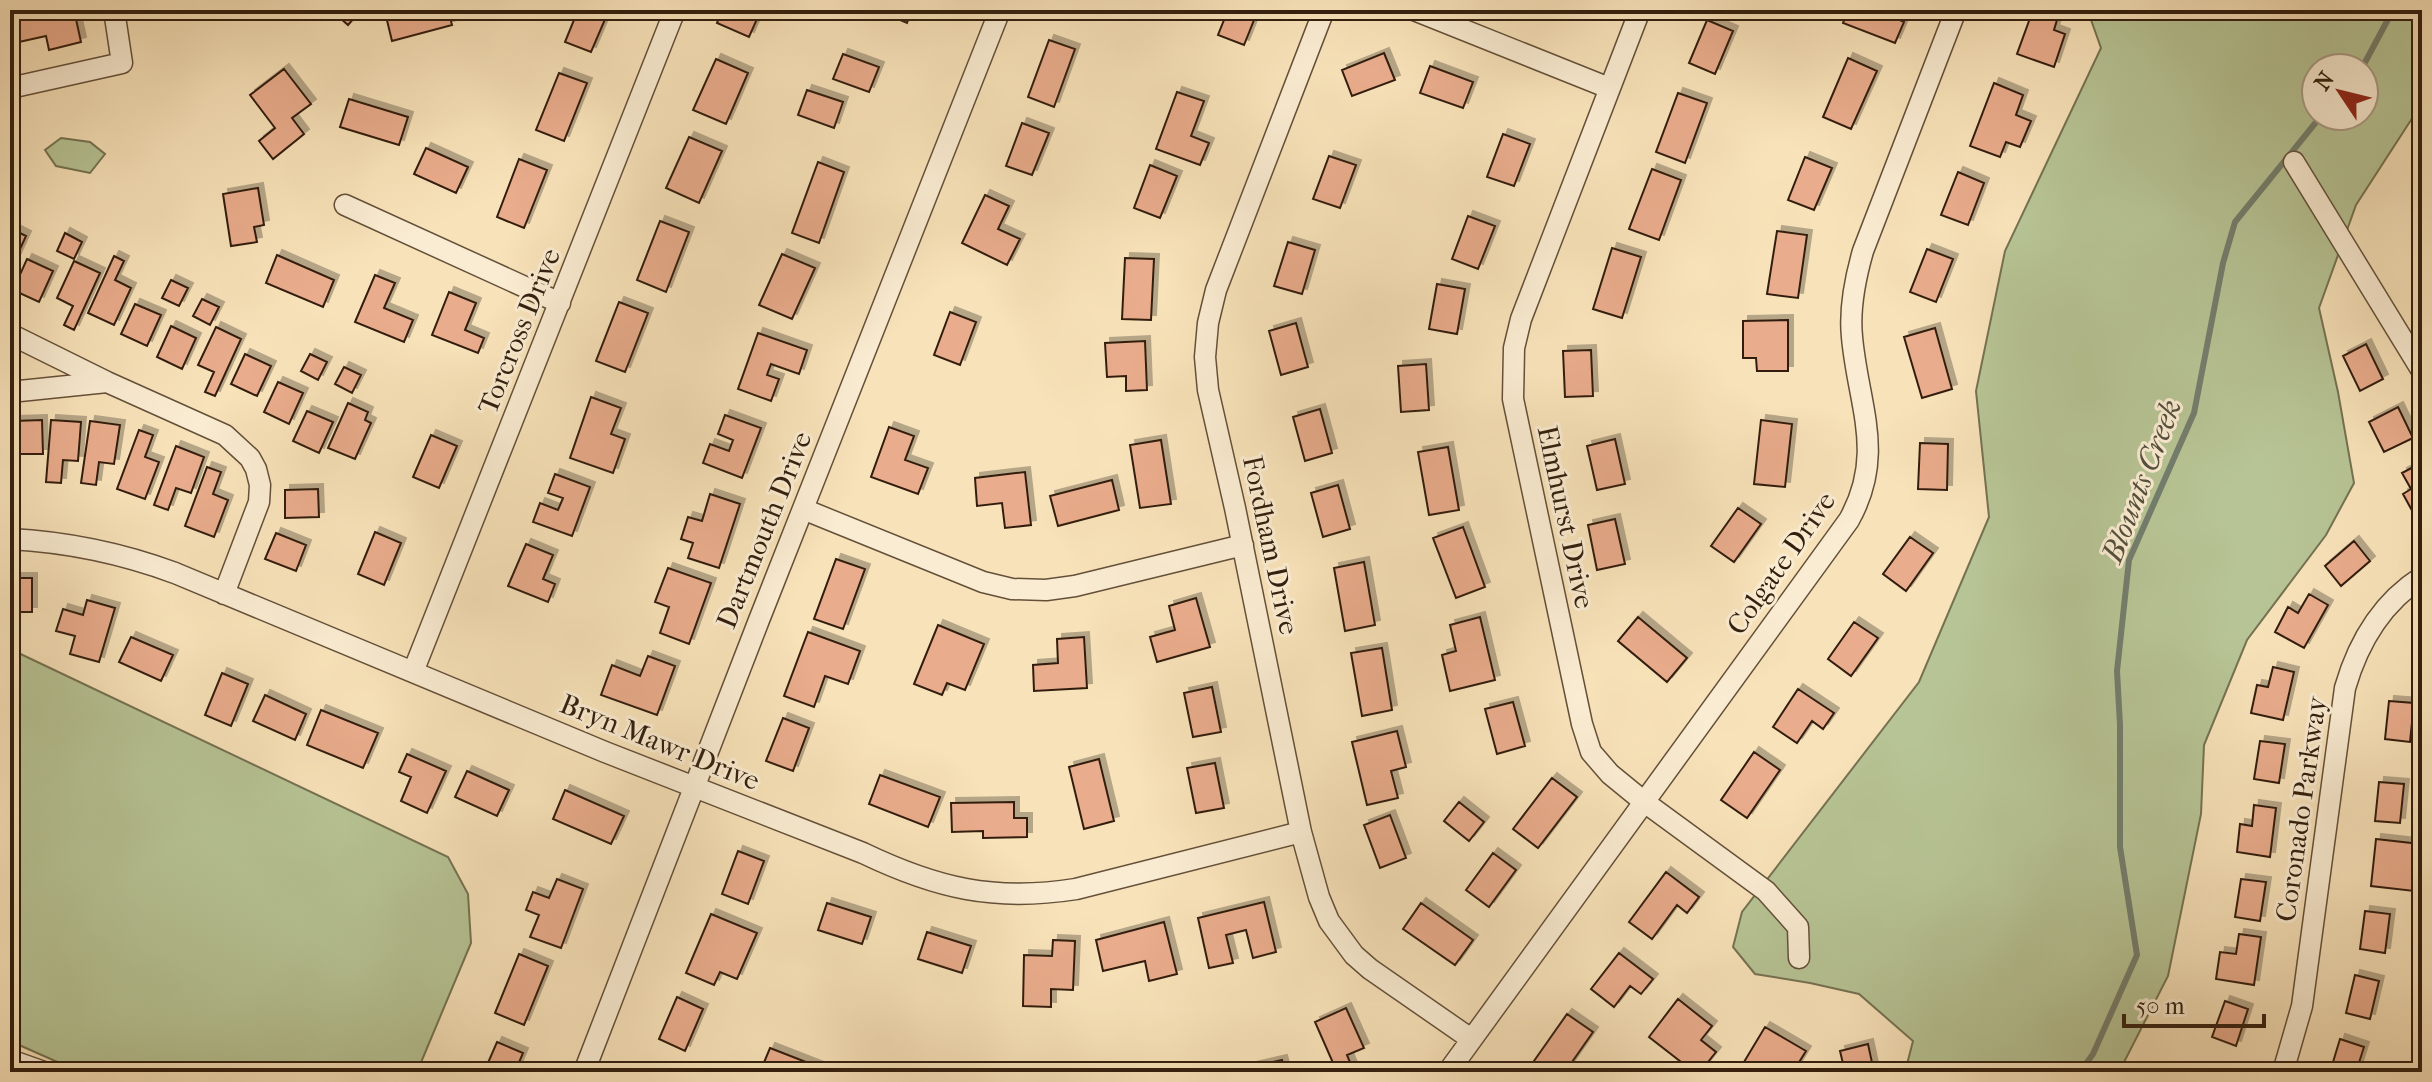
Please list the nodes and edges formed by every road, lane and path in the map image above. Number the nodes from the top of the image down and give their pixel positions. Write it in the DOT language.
graph roads {
  1 [pos="114,10"];
  2 [pos="675,10"];
  3 [pos="1000,10"];
  4 [pos="1324,10"];
  5 [pos="1414,10"];
  6 [pos="1640,10"];
  7 [pos="1956,10"];
  8 [pos="10,88"];
  9 [pos="1609,88"];
  10 [pos="2294,162"];
  11 [pos="345,205"];
  12 [pos="560,303"];
  13 [pos="10,334"];
  14 [pos="2422,371"];
  15 [pos="107,382"];
  16 [pos="10,392"];
  17 [pos="803,509"];
  18 [pos="10,539"];
  19 [pos="1243,545"];
  20 [pos="2422,577"];
  21 [pos="224,594"];
  22 [pos="413,672"];
  23 [pos="694,787"];
  24 [pos="1643,801"];
  25 [pos="1301,832"];
  26 [pos="1799,958"];
  27 [pos="1471,1039"];
  28 [pos="10,1060"];
  29 [pos="592,1070"];
  30 [pos="44,1072"];
  31 [pos="1448,1072"];
  32 [pos="2283,1072"];
  1 -- 8 [label="street"];
  2 -- 12 [label="street, Torcross Drive"];
  3 -- 17 [label="street, Dartmouth Drive"];
  4 -- 19 [label="street, Fordham Drive"];
  5 -- 9 [label="street"];
  6 -- 9 [label="street, Elmhurst Drive"];
  7 -- 24 [label="street, Colgate Drive"];
  9 -- 24 [label="street, Elmhurst Drive"];
  10 -- 14 [label="street"];
  11 -- 12 [label="street"];
  12 -- 22 [label="street, Torcross Drive"];
  13 -- 15 [label="street"];
  15 -- 16 [label="street"];
  15 -- 21 [label="street"];
  17 -- 19 [label="street"];
  17 -- 23 [label="street, Dartmouth Drive"];
  18 -- 21 [label="street, Bryn Mawr Drive"];
  19 -- 25 [label="street, Fordham Drive"];
  20 -- 32 [label="street, Coronado Parkway"];
  21 -- 22 [label="street, Bryn Mawr Drive"];
  22 -- 23 [label="street, Bryn Mawr Drive"];
  23 -- 25 [label="street, Bryn Mawr Drive"];
  23 -- 29 [label="street, Dartmouth Drive"];
  24 -- 26 [label="street, Elmhurst Drive"];
  24 -- 27 [label="street, Colgate Drive"];
  25 -- 27 [label="street, Fordham Drive"];
  27 -- 31 [label="street, Colgate Drive"];
  28 -- 30 [label="street"];
}
